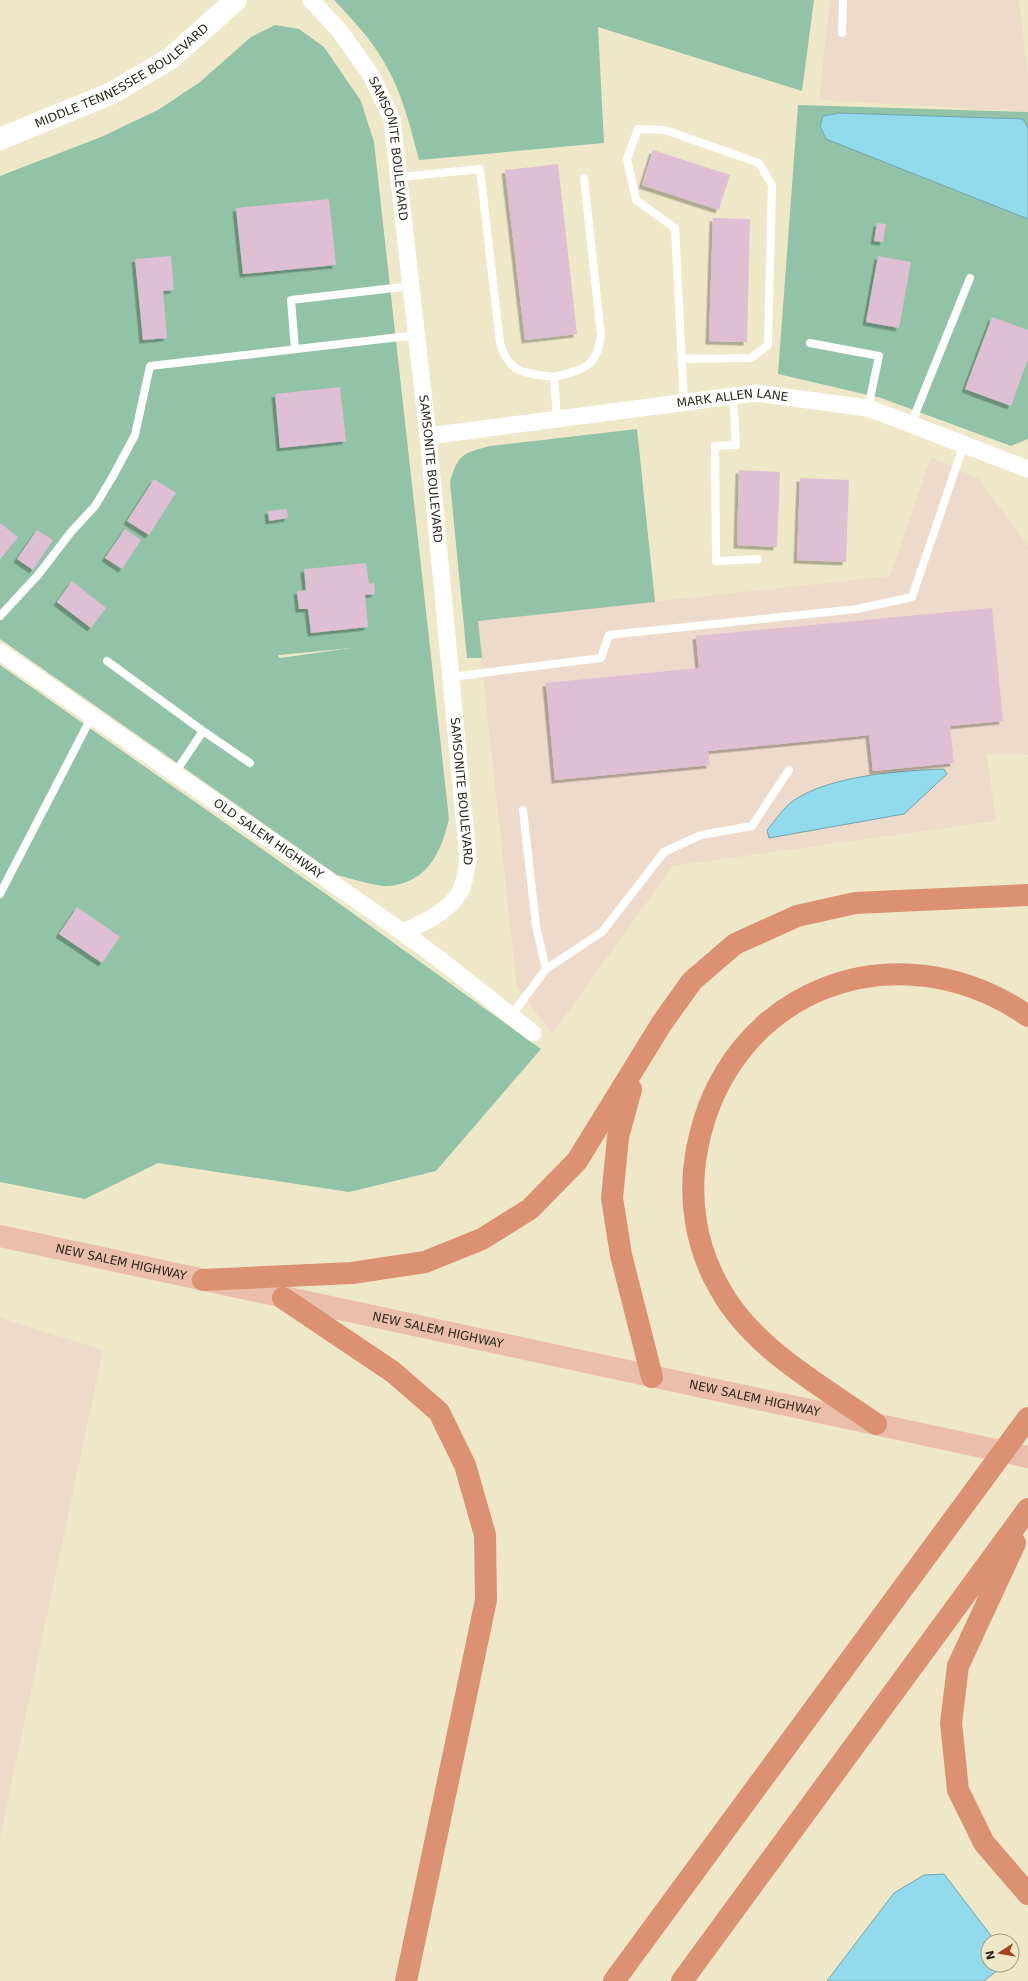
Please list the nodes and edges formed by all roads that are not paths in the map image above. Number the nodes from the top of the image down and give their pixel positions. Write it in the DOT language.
graph roads {
  1 [pos="236,0"];
  2 [pos="311,0"];
  3 [pos="844,0"];
  4 [pos="842,33"];
  5 [pos="0,139"];
  6 [pos="400,177"];
  7 [pos="584,178"];
  8 [pos="970,278"];
  9 [pos="411,286"];
  10 [pos="417,335"];
  11 [pos="810,343"];
  12 [pos="295,349"];
  13 [pos="682,359"];
  14 [pos="554,377"];
  15 [pos="733,396"];
  16 [pos="684,402"];
  17 [pos="868,408"];
  18 [pos="557,419"];
  19 [pos="911,424"];
  20 [pos="428,436"];
  21 [pos="964,444"];
  22 [pos="1028,468"];
  23 [pos="758,559"];
  24 [pos="0,616"];
  25 [pos="0,652"];
  26 [pos="108,661"];
  27 [pos="450,677"];
  28 [pos="92,716"];
  29 [pos="203,730"];
  30 [pos="250,763"];
  31 [pos="789,770"];
  32 [pos="175,773"];
  33 [pos="523,810"];
  34 [pos="0,894"];
  35 [pos="1028,895"];
  36 [pos="402,932"];
  37 [pos="546,969"];
  38 [pos="511,1016"];
  39 [pos="1028,1016"];
  40 [pos="532,1033"];
  41 [pos="637,1066"];
  42 [pos="0,1236"];
  43 [pos="203,1280"];
  44 [pos="283,1298"];
  45 [pos="652,1377"];
  46 [pos="1026,1417"];
  47 [pos="876,1424"];
  48 [pos="1028,1458"];
  49 [pos="1028,1509"];
  50 [pos="1028,1517"];
  51 [pos="1028,1894"];
  52 [pos="406,1981"];
  53 [pos="614,1981"];
  54 [pos="682,1981"];
  1 -- 5 [label="main road, MIDDLE TENNESSEE BOULEVARD"];
  2 -- 6 [label="street, SAMSONITE BOULEVARD"];
  3 -- 4 [label="lane"];
  6 -- 9 [label="street, SAMSONITE BOULEVARD"];
  6 -- 14 [label="lane"];
  7 -- 14 [label="lane"];
  8 -- 19 [label="lane"];
  9 -- 10 [label="street, SAMSONITE BOULEVARD"];
  9 -- 12 [label="lane"];
  10 -- 12 [label="lane"];
  10 -- 20 [label="street, SAMSONITE BOULEVARD"];
  11 -- 17 [label="lane"];
  12 -- 24 [label="lane"];
  13 -- 13 [label="lane"];
  13 -- 16 [label="lane"];
  14 -- 18 [label="lane"];
  15 -- 16 [label="street, MARK ALLEN LANE"];
  15 -- 17 [label="street, MARK ALLEN LANE"];
  15 -- 23 [label="lane"];
  16 -- 18 [label="street, MARK ALLEN LANE"];
  17 -- 19 [label="street, MARK ALLEN LANE"];
  18 -- 20 [label="street, MARK ALLEN LANE"];
  19 -- 21 [label="street, MARK ALLEN LANE"];
  20 -- 27 [label="street, SAMSONITE BOULEVARD"];
  21 -- 22 [label="street, MARK ALLEN LANE"];
  21 -- 27 [label="lane"];
  25 -- 28 [label="street, OLD SALEM HIGHWAY"];
  26 -- 29 [label="lane"];
  27 -- 36 [label="street, SAMSONITE BOULEVARD"];
  28 -- 32 [label="street, OLD SALEM HIGHWAY"];
  28 -- 34 [label="lane"];
  29 -- 30 [label="lane"];
  29 -- 32 [label="lane"];
  31 -- 37 [label="lane"];
  32 -- 36 [label="street, OLD SALEM HIGHWAY"];
  33 -- 37 [label="lane"];
  35 -- 41 [label="highway"];
  36 -- 38 [label="street, OLD SALEM HIGHWAY"];
  37 -- 38 [label="lane"];
  38 -- 40 [label="street, OLD SALEM HIGHWAY"];
  39 -- 47 [label="highway"];
  41 -- 43 [label="highway"];
  41 -- 45 [label="highway"];
  42 -- 43 [label="main road, NEW SALEM HIGHWAY"];
  43 -- 44 [label="main road, NEW SALEM HIGHWAY"];
  44 -- 45 [label="main road, NEW SALEM HIGHWAY"];
  44 -- 52 [label="highway"];
  45 -- 47 [label="main road, NEW SALEM HIGHWAY"];
  46 -- 53 [label="highway"];
  47 -- 48 [label="main road, NEW SALEM HIGHWAY"];
  49 -- 54 [label="highway"];
  50 -- 51 [label="highway"];
}
